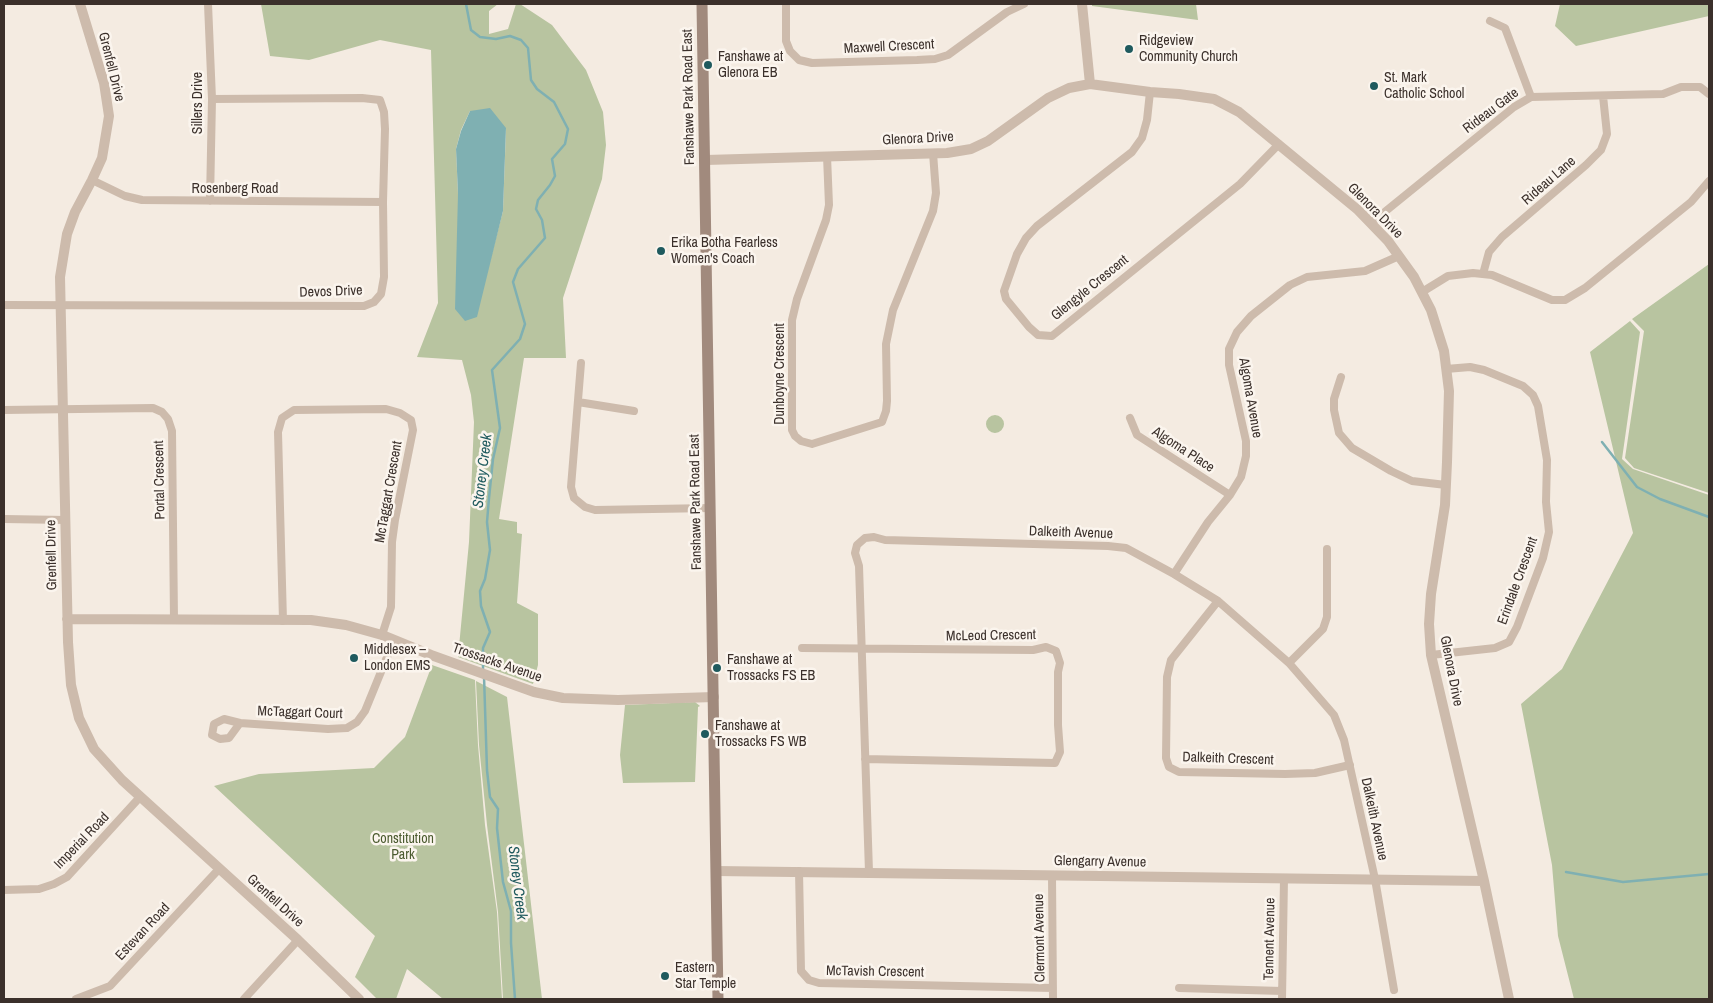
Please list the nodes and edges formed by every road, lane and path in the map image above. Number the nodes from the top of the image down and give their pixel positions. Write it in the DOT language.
graph roads {
  1 [pos="80,4"];
  2 [pos="208,4"];
  3 [pos="702,4"];
  4 [pos="786,4"];
  5 [pos="1024,4"];
  6 [pos="1082,4"];
  7 [pos="1490,21"];
  8 [pos="1090,84"];
  9 [pos="1150,92"];
  10 [pos="1709,94"];
  11 [pos="1604,96"];
  12 [pos="1531,97"];
  13 [pos="212,99"];
  14 [pos="1279,144"];
  15 [pos="933,154"];
  16 [pos="827,156"];
  17 [pos="706,160"];
  18 [pos="92,180"];
  19 [pos="1709,181"];
  20 [pos="210,201"];
  21 [pos="383,202"];
  22 [pos="1371,223"];
  23 [pos="1399,256"];
  24 [pos="1483,274"];
  25 [pos="1422,292"];
  26 [pos="4,305"];
  27 [pos="60,305"];
  28 [pos="581,363"];
  29 [pos="1446,369"];
  30 [pos="1341,378"];
  31 [pos="578,402"];
  32 [pos="64,409"];
  33 [pos="4,410"];
  34 [pos="634,411"];
  35 [pos="1130,418"];
  36 [pos="1446,485"];
  37 [pos="1230,495"];
  38 [pos="711,508"];
  39 [pos="4,519"];
  40 [pos="66,520"];
  41 [pos="1327,549"];
  42 [pos="1174,574"];
  43 [pos="1218,601"];
  44 [pos="67,619"];
  45 [pos="174,620"];
  46 [pos="282,621"];
  47 [pos="382,634"];
  48 [pos="394,640"];
  49 [pos="802,648"];
  50 [pos="862,649"];
  51 [pos="1431,655"];
  52 [pos="1289,663"];
  53 [pos="714,698"];
  54 [pos="240,723"];
  55 [pos="865,759"];
  56 [pos="1350,765"];
  57 [pos="140,797"];
  58 [pos="219,869"];
  59 [pos="716,871"];
  60 [pos="799,871"];
  61 [pos="869,872"];
  62 [pos="1052,876"];
  63 [pos="1284,878"];
  64 [pos="1375,879"];
  65 [pos="1484,881"];
  66 [pos="4,890"];
  67 [pos="298,940"];
  68 [pos="1053,988"];
  69 [pos="1179,988"];
  70 [pos="1282,990"];
  71 [pos="1394,990"];
  72 [pos="76,999"];
  73 [pos="244,999"];
  74 [pos="359,999"];
  75 [pos="718,999"];
  76 [pos="1053,999"];
  77 [pos="1282,999"];
  78 [pos="1509,999"];
  1 -- 18 [label="street, Grenfell Drive"];
  2 -- 13 [label="street, Sillers Drive"];
  3 -- 17 [label="main road, Fanshawe Park Road East"];
  4 -- 5 [label="street, Maxwell Crescent"];
  6 -- 8 [label="street"];
  7 -- 12 [label="street"];
  8 -- 9 [label="street, Glenora Drive"];
  8 -- 15 [label="street, Glenora Drive"];
  9 -- 14 [label="street, Glenora Drive"];
  9 -- 14 [label="street, Glengyle Crescent"];
  10 -- 11 [label="street, Rideau Gate"];
  11 -- 12 [label="street, Rideau Gate"];
  11 -- 24 [label="street, Rideau Lane"];
  12 -- 22 [label="street, Rideau Gate"];
  13 -- 20 [label="street, Sillers Drive"];
  13 -- 21 [label="street, Devos Drive"];
  14 -- 22 [label="street, Glenora Drive"];
  15 -- 16 [label="street, Glenora Drive"];
  15 -- 16 [label="street, Dunboyne Crescent"];
  16 -- 17 [label="street, Glenora Drive"];
  17 -- 38 [label="main road, Fanshawe Park Road East"];
  18 -- 20 [label="street, Rosenberg Road"];
  18 -- 27 [label="street, Grenfell Drive"];
  19 -- 24 [label="street"];
  20 -- 21 [label="street, Rosenberg Road"];
  21 -- 27 [label="street, Devos Drive"];
  22 -- 23 [label="street, Glenora Drive"];
  23 -- 25 [label="street, Glenora Drive"];
  23 -- 37 [label="street, Algoma Avenue"];
  24 -- 25 [label="street"];
  25 -- 29 [label="street, Glenora Drive"];
  26 -- 27 [label="street, Devos Drive"];
  27 -- 32 [label="street, Grenfell Drive"];
  28 -- 31 [label="street"];
  29 -- 36 [label="street, Glenora Drive"];
  29 -- 51 [label="street, Erindale Crescent"];
  30 -- 36 [label="street"];
  31 -- 34 [label="street"];
  31 -- 38 [label="street"];
  32 -- 33 [label="street"];
  32 -- 40 [label="street, Grenfell Drive"];
  32 -- 45 [label="street, Portal Crescent"];
  35 -- 37 [label="street, Algoma Place"];
  36 -- 51 [label="street, Glenora Drive"];
  37 -- 42 [label="street, Algoma Avenue"];
  38 -- 53 [label="main road, Fanshawe Park Road East"];
  39 -- 40 [label="street"];
  40 -- 44 [label="street, Grenfell Drive"];
  41 -- 52 [label="street"];
  42 -- 43 [label="street, Dalkeith Avenue"];
  42 -- 50 [label="street, Dalkeith Avenue"];
  43 -- 52 [label="street, Dalkeith Avenue"];
  43 -- 56 [label="street, Dalkeith Crescent"];
  44 -- 45 [label="street, Trossacks Avenue"];
  44 -- 57 [label="street, Grenfell Drive"];
  45 -- 46 [label="street, Trossacks Avenue"];
  46 -- 47 [label="street, Trossacks Avenue"];
  46 -- 47 [label="street, McTaggart Crescent"];
  47 -- 48 [label="street, Trossacks Avenue"];
  48 -- 53 [label="street, Trossacks Avenue"];
  48 -- 54 [label="street, McTaggart Court"];
  49 -- 50 [label="street, McLeod Crescent"];
  50 -- 55 [label="street, Dalkeith Avenue"];
  50 -- 55 [label="street, McLeod Crescent"];
  51 -- 65 [label="street, Glenora Drive"];
  52 -- 56 [label="street, Dalkeith Avenue"];
  53 -- 59 [label="main road, Fanshawe Park Road East"];
  55 -- 61 [label="street, Dalkeith Avenue"];
  56 -- 64 [label="street, Dalkeith Avenue"];
  57 -- 58 [label="street, Grenfell Drive"];
  57 -- 66 [label="street, Imperial Road"];
  58 -- 67 [label="street, Grenfell Drive"];
  58 -- 72 [label="street, Estevan Road"];
  59 -- 60 [label="street, Glengarry Avenue"];
  59 -- 75 [label="main road, Fanshawe Park Road East"];
  60 -- 61 [label="street, Glengarry Avenue"];
  60 -- 68 [label="street, McTavish Crescent"];
  61 -- 62 [label="street, Glengarry Avenue"];
  62 -- 63 [label="street, Glengarry Avenue"];
  62 -- 68 [label="street, Clermont Avenue"];
  63 -- 64 [label="street, Glengarry Avenue"];
  63 -- 70 [label="street, Tennent Avenue"];
  64 -- 65 [label="street, Glengarry Avenue"];
  64 -- 71 [label="street, Dalkeith Avenue"];
  65 -- 78 [label="street, Glenora Drive"];
  67 -- 73 [label="street"];
  67 -- 74 [label="street, Grenfell Drive"];
  68 -- 76 [label="street, Clermont Avenue"];
  69 -- 70 [label="street"];
  70 -- 77 [label="street, Tennent Avenue"];
}
